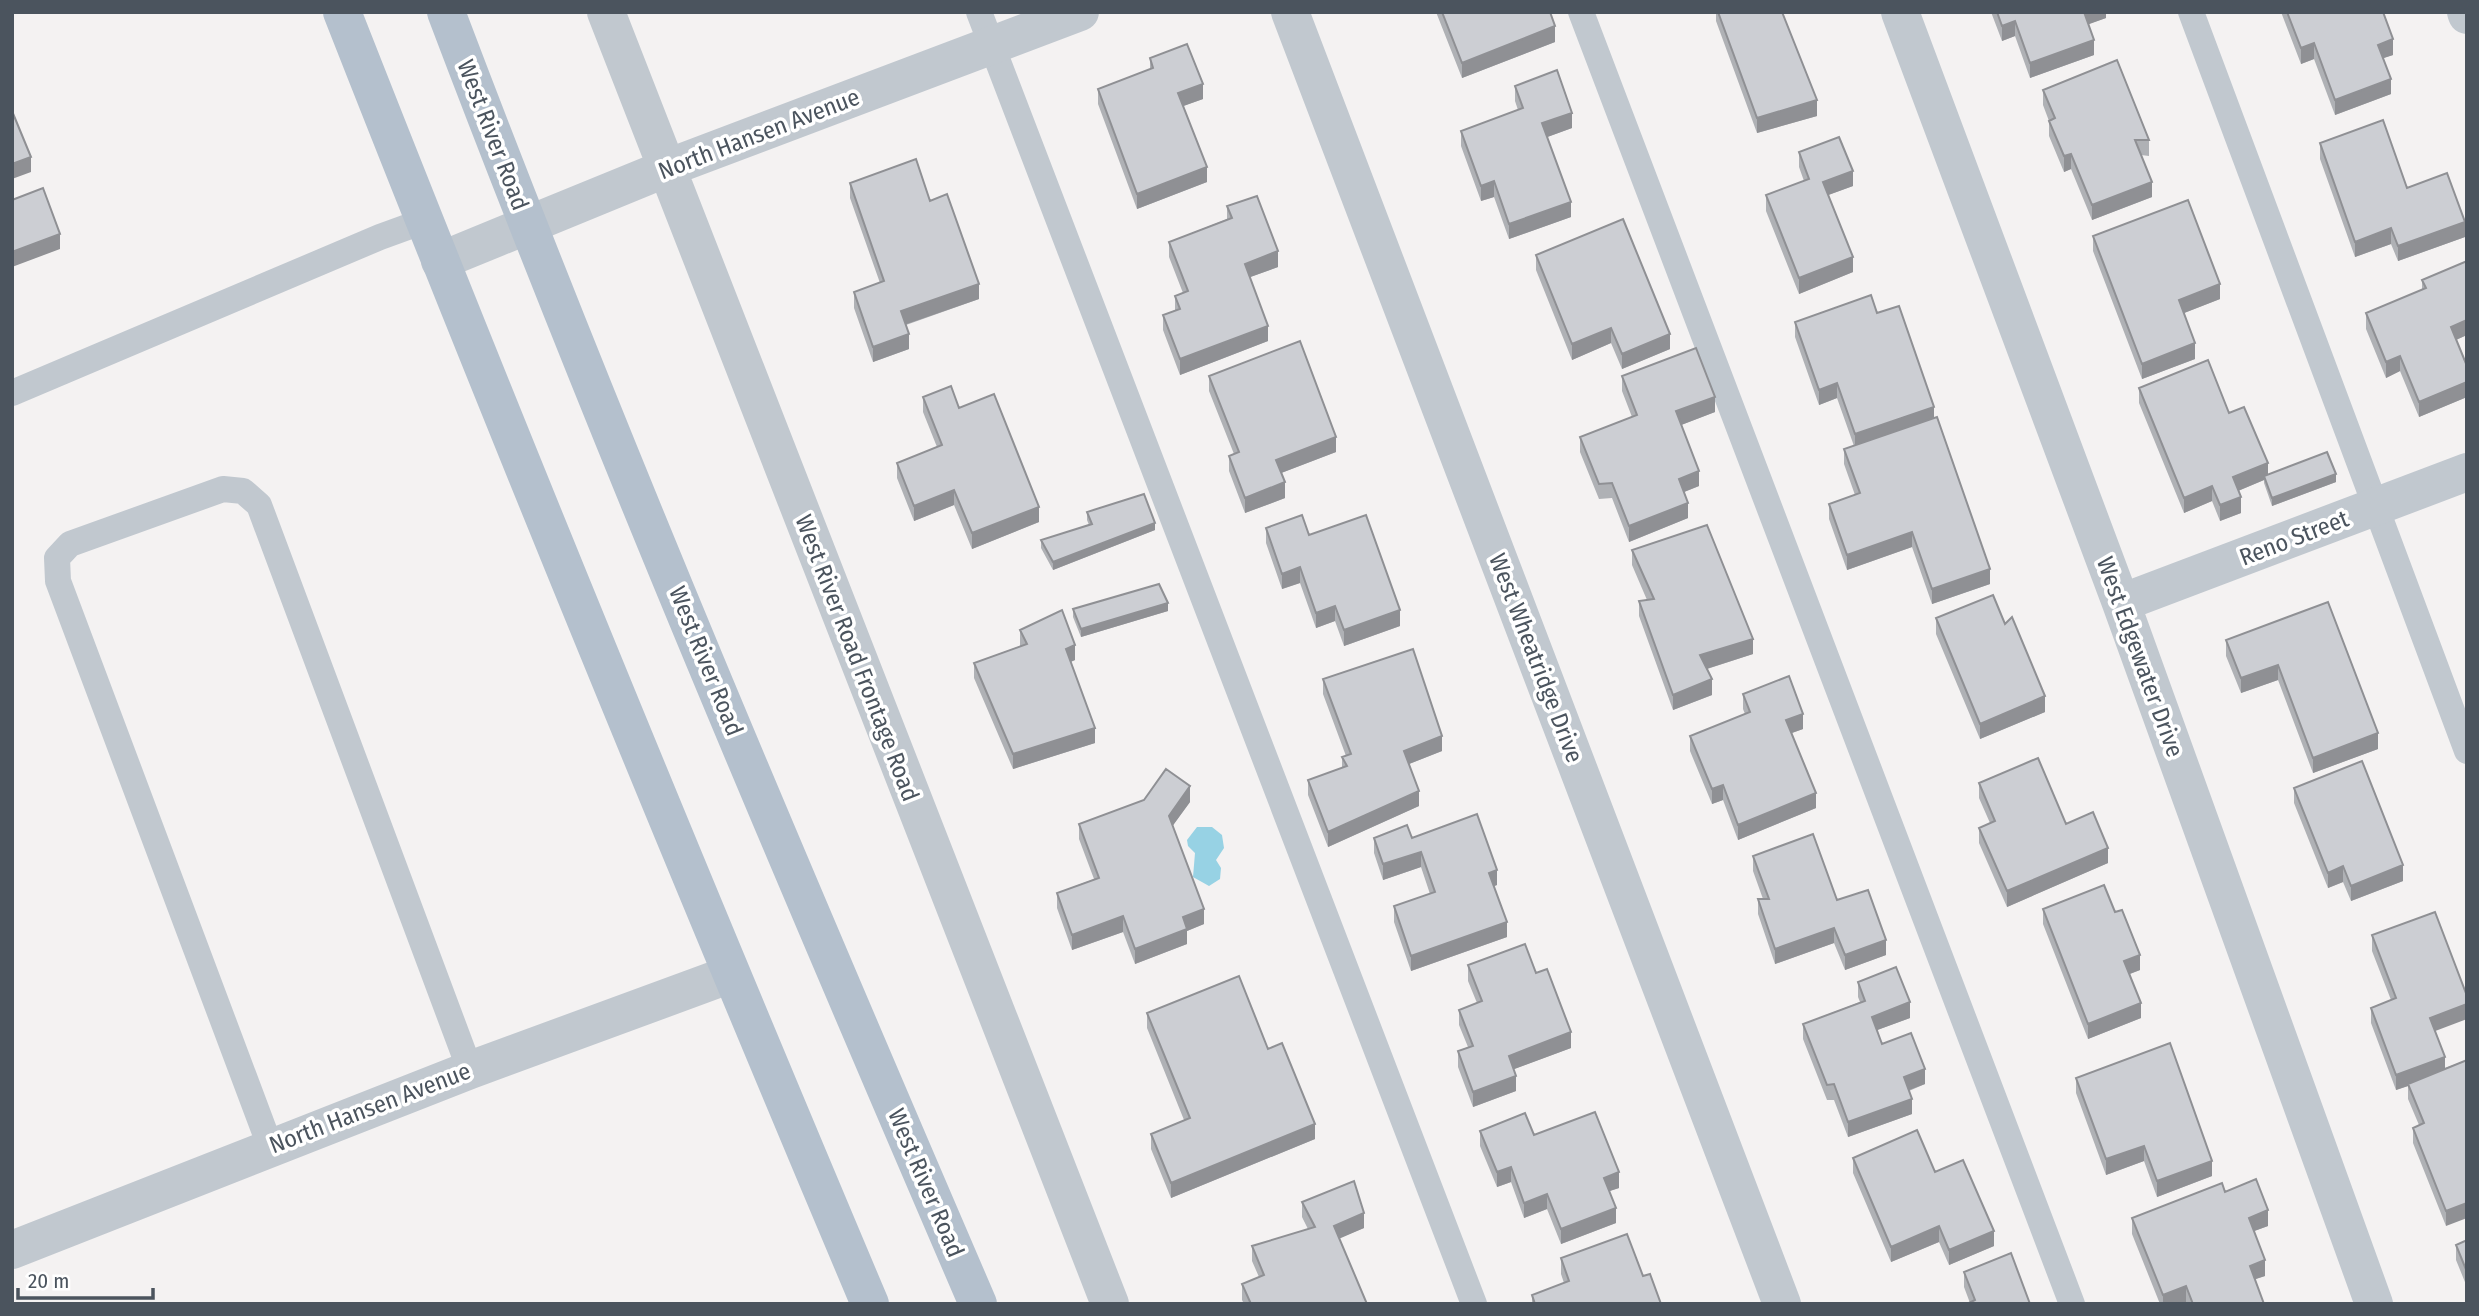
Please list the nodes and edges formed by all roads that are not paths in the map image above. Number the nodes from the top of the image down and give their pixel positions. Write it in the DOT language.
graph roads {
  1 [pos="342,12"];
  2 [pos="446,12"];
  3 [pos="606,12"];
  4 [pos="1080,12"];
  5 [pos="1290,12"];
  6 [pos="1581,12"];
  7 [pos="1900,12"];
  8 [pos="2191,12"];
  9 [pos="986,29"];
  10 [pos="667,168"];
  11 [pos="424,220"];
  12 [pos="527,225"];
  13 [pos="440,261"];
  14 [pos="12,393"];
  15 [pos="2467,472"];
  16 [pos="2377,506"];
  17 [pos="2121,603"];
  18 [pos="2467,751"];
  19 [pos="731,974"];
  20 [pos="470,1070"];
  21 [pos="270,1146"];
  22 [pos="12,1250"];
  23 [pos="870,1304"];
  24 [pos="978,1304"];
  25 [pos="1110,1304"];
  26 [pos="1474,1304"];
  27 [pos="1782,1304"];
  28 [pos="2072,1304"];
  29 [pos="2374,1304"];
  1 -- 11 [label="main road"];
  2 -- 12 [label="main road, West River Road"];
  3 -- 10 [label="street, West River Road Frontage Road"];
  4 -- 9 [label="street, North Hansen Avenue"];
  5 -- 27 [label="street, West Wheatridge Drive"];
  6 -- 28 [label="lane"];
  7 -- 17 [label="street, West Edgewater Drive"];
  8 -- 16 [label="lane"];
  9 -- 10 [label="street, North Hansen Avenue"];
  9 -- 26 [label="lane"];
  10 -- 12 [label="street, North Hansen Avenue"];
  10 -- 25 [label="street, West River Road Frontage Road"];
  11 -- 13 [label="main road"];
  11 -- 14 [label="lane"];
  12 -- 13 [label="street, North Hansen Avenue"];
  12 -- 24 [label="main road, West River Road"];
  13 -- 19 [label="main road"];
  15 -- 16 [label="street, Reno Street"];
  16 -- 17 [label="street, Reno Street"];
  16 -- 18 [label="lane"];
  17 -- 29 [label="street, West Edgewater Drive"];
  19 -- 20 [label="street, North Hansen Avenue"];
  19 -- 23 [label="main road"];
  20 -- 21 [label="street, North Hansen Avenue"];
  20 -- 21 [label="lane"];
  21 -- 22 [label="street, North Hansen Avenue"];
}
